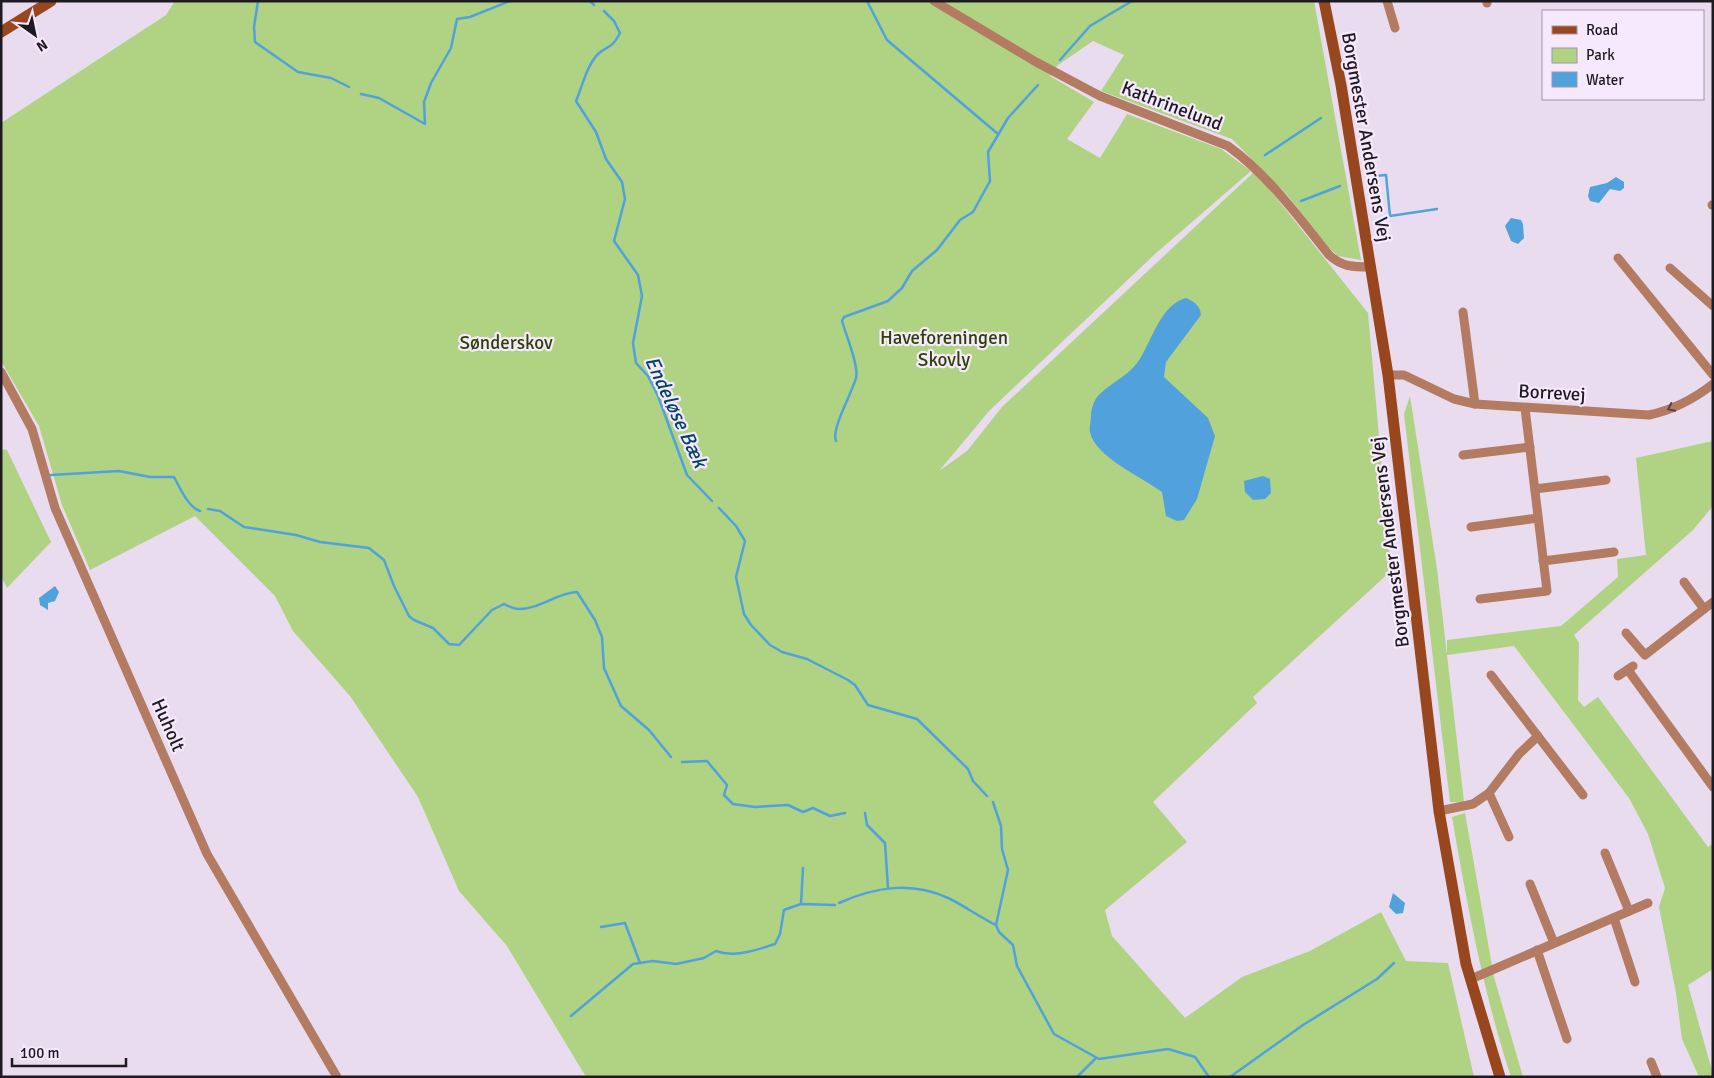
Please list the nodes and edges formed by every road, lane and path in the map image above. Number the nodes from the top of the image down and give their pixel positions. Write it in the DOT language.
graph roads {
  1 [pos="51,1"];
  2 [pos="934,1"];
  3 [pos="1324,1"];
  4 [pos="1387,1"];
  5 [pos="1395,28"];
  6 [pos="1,32"];
  7 [pos="1618,258"];
  8 [pos="1371,267"];
  9 [pos="1670,268"];
  10 [pos="1713,306"];
  11 [pos="1463,312"];
  12 [pos="1,372"];
  13 [pos="1388,375"];
  14 [pos="1713,376"];
  15 [pos="1713,384"];
  16 [pos="1475,404"];
  17 [pos="1525,408"];
  18 [pos="1530,447"];
  19 [pos="1463,455"];
  20 [pos="1606,480"];
  21 [pos="1535,488"];
  22 [pos="1538,518"];
  23 [pos="1471,526"];
  24 [pos="1614,552"];
  25 [pos="1543,561"];
  26 [pos="1684,582"];
  27 [pos="1480,599"];
  28 [pos="1713,602"];
  29 [pos="1704,609"];
  30 [pos="1626,633"];
  31 [pos="1491,675"];
  32 [pos="1618,676"];
  33 [pos="1538,736"];
  34 [pos="1712,786"];
  35 [pos="1489,793"];
  36 [pos="1583,796"];
  37 [pos="1439,812"];
  38 [pos="1508,837"];
  39 [pos="1605,853"];
  40 [pos="1530,884"];
  41 [pos="1648,903"];
  42 [pos="1628,911"];
  43 [pos="1614,918"];
  44 [pos="1554,943"];
  45 [pos="1537,950"];
  46 [pos="1471,979"];
  47 [pos="1635,982"];
  48 [pos="1567,1038"];
  49 [pos="1651,1062"];
  50 [pos="337,1077"];
  51 [pos="1500,1077"];
  52 [pos="1658,1077"];
  1 -- 6 [label="street"];
  2 -- 8 [label="street, Kathrinelund"];
  3 -- 8 [label="street, Borgmester Andersens Vej"];
  4 -- 5 [label="street"];
  7 -- 14 [label="street"];
  8 -- 13 [label="street, Borgmester Andersens Vej"];
  9 -- 10 [label="street"];
  11 -- 16 [label="street"];
  12 -- 50 [label="street, Huholt"];
  13 -- 16 [label="street, Borrevej"];
  13 -- 37 [label="street, Borgmester Andersens Vej"];
  15 -- 17 [label="street, Borrevej, one-way"];
  16 -- 17 [label="street, Borrevej"];
  17 -- 18 [label="street"];
  18 -- 19 [label="street"];
  18 -- 21 [label="street"];
  20 -- 21 [label="street"];
  21 -- 22 [label="street"];
  22 -- 23 [label="street"];
  22 -- 25 [label="street"];
  24 -- 25 [label="street"];
  25 -- 27 [label="street"];
  26 -- 29 [label="street"];
  28 -- 29 [label="street"];
  29 -- 30 [label="street"];
  31 -- 33 [label="street"];
  32 -- 34 [label="street"];
  33 -- 35 [label="street"];
  33 -- 36 [label="street"];
  35 -- 37 [label="street"];
  35 -- 38 [label="street"];
  37 -- 46 [label="street, Borgmester Andersens Vej"];
  39 -- 42 [label="street"];
  40 -- 44 [label="street"];
  41 -- 42 [label="street"];
  42 -- 43 [label="street"];
  43 -- 44 [label="street"];
  43 -- 47 [label="street"];
  44 -- 45 [label="street"];
  45 -- 46 [label="street"];
  45 -- 48 [label="street"];
  46 -- 51 [label="street, Borgmester Andersens Vej"];
  49 -- 52 [label="street"];
}
